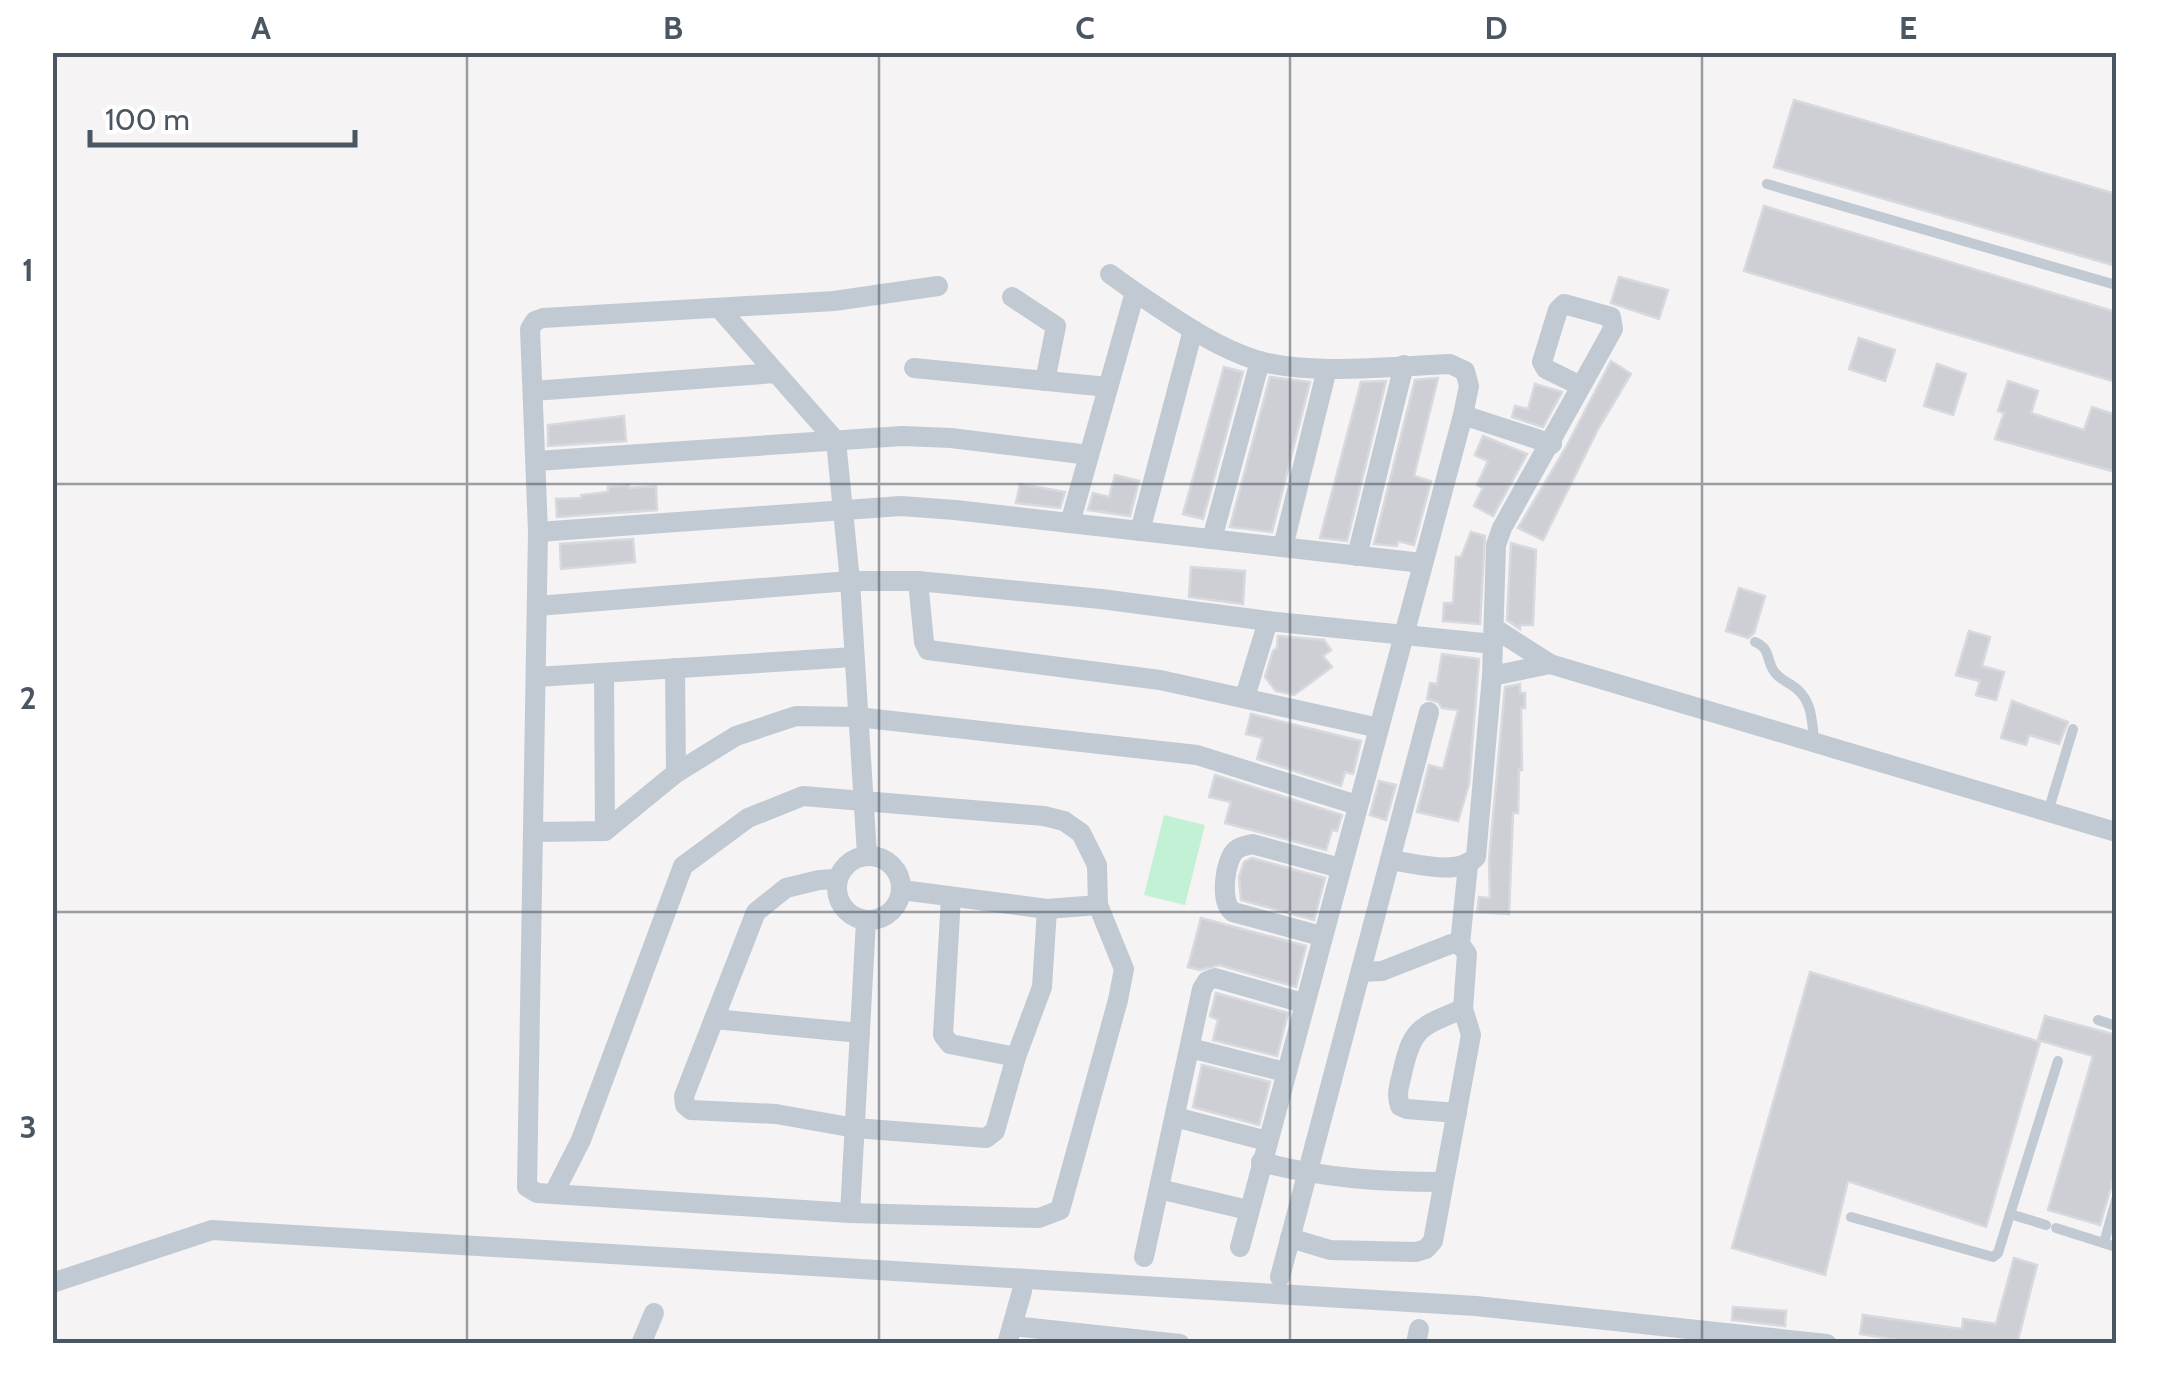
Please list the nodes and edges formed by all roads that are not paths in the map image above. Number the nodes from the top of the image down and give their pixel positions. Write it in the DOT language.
graph roads {
  1 [pos="1767,184"];
  2 [pos="1110,274"];
  3 [pos="2116,285"];
  4 [pos="938,286"];
  5 [pos="1135,292"];
  6 [pos="1012,296"];
  7 [pos="718,308"];
  8 [pos="1193,330"];
  9 [pos="1260,362"];
  10 [pos="1404,365"];
  11 [pos="914,368"];
  12 [pos="1327,368"];
  13 [pos="776,373"];
  14 [pos="1045,380"];
  15 [pos="1581,386"];
  16 [pos="1108,387"];
  17 [pos="533,391"];
  18 [pos="1462,415"];
  19 [pos="836,440"];
  20 [pos="1552,444"];
  21 [pos="1089,455"];
  22 [pos="537,461"];
  23 [pos="844,510"];
  24 [pos="1070,524"];
  25 [pos="1140,531"];
  26 [pos="538,532"];
  27 [pos="1212,539"];
  28 [pos="1283,547"];
  29 [pos="1357,556"];
  30 [pos="1422,563"];
  31 [pos="850,581"];
  32 [pos="918,581"];
  33 [pos="537,606"];
  34 [pos="1268,621"];
  35 [pos="1403,634"];
  36 [pos="1493,636"];
  37 [pos="1755,642"];
  38 [pos="854,657"];
  39 [pos="1550,664"];
  40 [pos="675,668"];
  41 [pos="604,672"];
  42 [pos="1492,676"];
  43 [pos="536,677"];
  44 [pos="1245,698"];
  45 [pos="1429,712"];
  46 [pos="857,718"];
  47 [pos="1379,728"];
  48 [pos="2073,729"];
  49 [pos="1814,742"];
  50 [pos="676,773"];
  51 [pos="862,798"];
  52 [pos="1357,804"];
  53 [pos="2048,812"];
  54 [pos="605,831"];
  55 [pos="535,832"];
  56 [pos="2116,832"];
  57 [pos="867,855"];
  58 [pos="1390,860"];
  59 [pos="1468,865"];
  60 [pos="1340,868"];
  61 [pos="837,879"];
  62 [pos="902,890"];
  63 [pos="951,896"];
  64 [pos="1098,905"];
  65 [pos="1046,908"];
  66 [pos="866,920"];
  67 [pos="1322,936"];
  68 [pos="1460,944"];
  69 [pos="1360,972"];
  70 [pos="1304,1003"];
  71 [pos="1464,1009"];
  72 [pos="714,1018"];
  73 [pos="2098,1020"];
  74 [pos="2116,1026"];
  75 [pos="860,1033"];
  76 [pos="1190,1048"];
  77 [pos="1016,1057"];
  78 [pos="2058,1060"];
  79 [pos="1285,1072"];
  80 [pos="1457,1112"];
  81 [pos="1175,1117"];
  82 [pos="855,1128"];
  83 [pos="1267,1140"];
  84 [pos="1261,1162"];
  85 [pos="1307,1174"];
  86 [pos="1443,1182"];
  87 [pos="1159,1189"];
  88 [pos="554,1194"];
  89 [pos="2116,1200"];
  90 [pos="1248,1210"];
  91 [pos="850,1213"];
  92 [pos="2010,1214"];
  93 [pos="1851,1217"];
  94 [pos="1290,1238"];
  95 [pos="2104,1243"];
  96 [pos="1240,1247"];
  97 [pos="2116,1247"];
  98 [pos="1144,1257"];
  99 [pos="1280,1276"];
  100 [pos="52,1283"];
  101 [pos="1022,1291"];
  102 [pos="654,1313"];
  103 [pos="1010,1335"];
  104 [pos="642,1343"];
  105 [pos="1169,1343"];
  106 [pos="1827,1344"];
  1 -- 3 [label="lane"];
  2 -- 5 [label="street"];
  4 -- 7 [label="street"];
  5 -- 8 [label="street"];
  5 -- 16 [label="street"];
  6 -- 14 [label="street"];
  7 -- 13 [label="street"];
  7 -- 17 [label="street"];
  8 -- 9 [label="street"];
  8 -- 25 [label="street"];
  9 -- 12 [label="street"];
  9 -- 27 [label="street"];
  10 -- 12 [label="street"];
  10 -- 18 [label="street"];
  10 -- 29 [label="street"];
  11 -- 14 [label="street"];
  12 -- 28 [label="street"];
  13 -- 17 [label="street"];
  13 -- 19 [label="street"];
  14 -- 16 [label="street"];
  15 -- 20 [label="street"];
  16 -- 21 [label="street"];
  17 -- 22 [label="street"];
  18 -- 20 [label="street"];
  18 -- 30 [label="street"];
  19 -- 21 [label="street"];
  19 -- 22 [label="street"];
  19 -- 23 [label="street"];
  20 -- 36 [label="street"];
  21 -- 24 [label="street"];
  22 -- 26 [label="street"];
  23 -- 24 [label="street"];
  23 -- 26 [label="street"];
  23 -- 31 [label="street"];
  24 -- 25 [label="street"];
  25 -- 27 [label="street"];
  26 -- 33 [label="street"];
  27 -- 28 [label="street"];
  28 -- 29 [label="street"];
  29 -- 30 [label="street"];
  30 -- 35 [label="street"];
  31 -- 32 [label="street"];
  31 -- 33 [label="street"];
  31 -- 38 [label="street"];
  32 -- 34 [label="street"];
  32 -- 44 [label="street"];
  33 -- 43 [label="street"];
  34 -- 35 [label="street"];
  34 -- 44 [label="street"];
  35 -- 36 [label="street"];
  35 -- 47 [label="street"];
  36 -- 39 [label="street"];
  36 -- 42 [label="street"];
  37 -- 49 [label="lane"];
  38 -- 40 [label="street"];
  38 -- 46 [label="street"];
  39 -- 42 [label="street"];
  39 -- 49 [label="street"];
  40 -- 41 [label="street"];
  40 -- 50 [label="street"];
  41 -- 43 [label="street"];
  41 -- 54 [label="street"];
  42 -- 59 [label="street"];
  43 -- 55 [label="street"];
  44 -- 47 [label="street"];
  45 -- 58 [label="street"];
  46 -- 50 [label="street"];
  46 -- 51 [label="street"];
  46 -- 52 [label="street"];
  47 -- 52 [label="street"];
  48 -- 53 [label="lane"];
  49 -- 53 [label="street"];
  50 -- 54 [label="street"];
  51 -- 57 [label="street"];
  51 -- 64 [label="street"];
  51 -- 88 [label="street"];
  52 -- 60 [label="street"];
  53 -- 56 [label="street"];
  54 -- 55 [label="street"];
  55 -- 88 [label="street"];
  57 -- 61 [label="street"];
  57 -- 62 [label="street"];
  58 -- 59 [label="street"];
  58 -- 69 [label="street"];
  59 -- 68 [label="street"];
  60 -- 67 [label="street"];
  60 -- 67 [label="street"];
  61 -- 66 [label="street"];
  61 -- 72 [label="street"];
  62 -- 63 [label="street"];
  62 -- 66 [label="street"];
  63 -- 65 [label="street"];
  63 -- 77 [label="street"];
  64 -- 65 [label="street"];
  64 -- 91 [label="street"];
  65 -- 77 [label="street"];
  66 -- 75 [label="street"];
  67 -- 70 [label="street"];
  68 -- 69 [label="street"];
  68 -- 71 [label="street"];
  69 -- 85 [label="street"];
  70 -- 76 [label="street"];
  70 -- 79 [label="street"];
  71 -- 80 [label="street"];
  71 -- 80 [label="street"];
  72 -- 75 [label="street"];
  72 -- 82 [label="street"];
  73 -- 74 [label="lane"];
  75 -- 82 [label="street"];
  76 -- 79 [label="street"];
  76 -- 81 [label="street"];
  77 -- 82 [label="street"];
  78 -- 92 [label="lane"];
  79 -- 83 [label="street"];
  80 -- 86 [label="street"];
  81 -- 83 [label="street"];
  81 -- 87 [label="street"];
  82 -- 91 [label="street"];
  83 -- 84 [label="street"];
  84 -- 85 [label="street"];
  84 -- 90 [label="street"];
  85 -- 86 [label="street"];
  85 -- 94 [label="street"];
  86 -- 94 [label="street"];
  87 -- 90 [label="street"];
  87 -- 98 [label="street"];
  88 -- 91 [label="street"];
  89 -- 95 [label="lane"];
  90 -- 96 [label="street"];
  92 -- 93 [label="lane"];
  92 -- 95 [label="lane"];
  94 -- 99 [label="street"];
  95 -- 97 [label="lane"];
  100 -- 106 [label="street"];
  101 -- 103 [label="street"];
  102 -- 104 [label="street"];
  103 -- 105 [label="street"];
}
